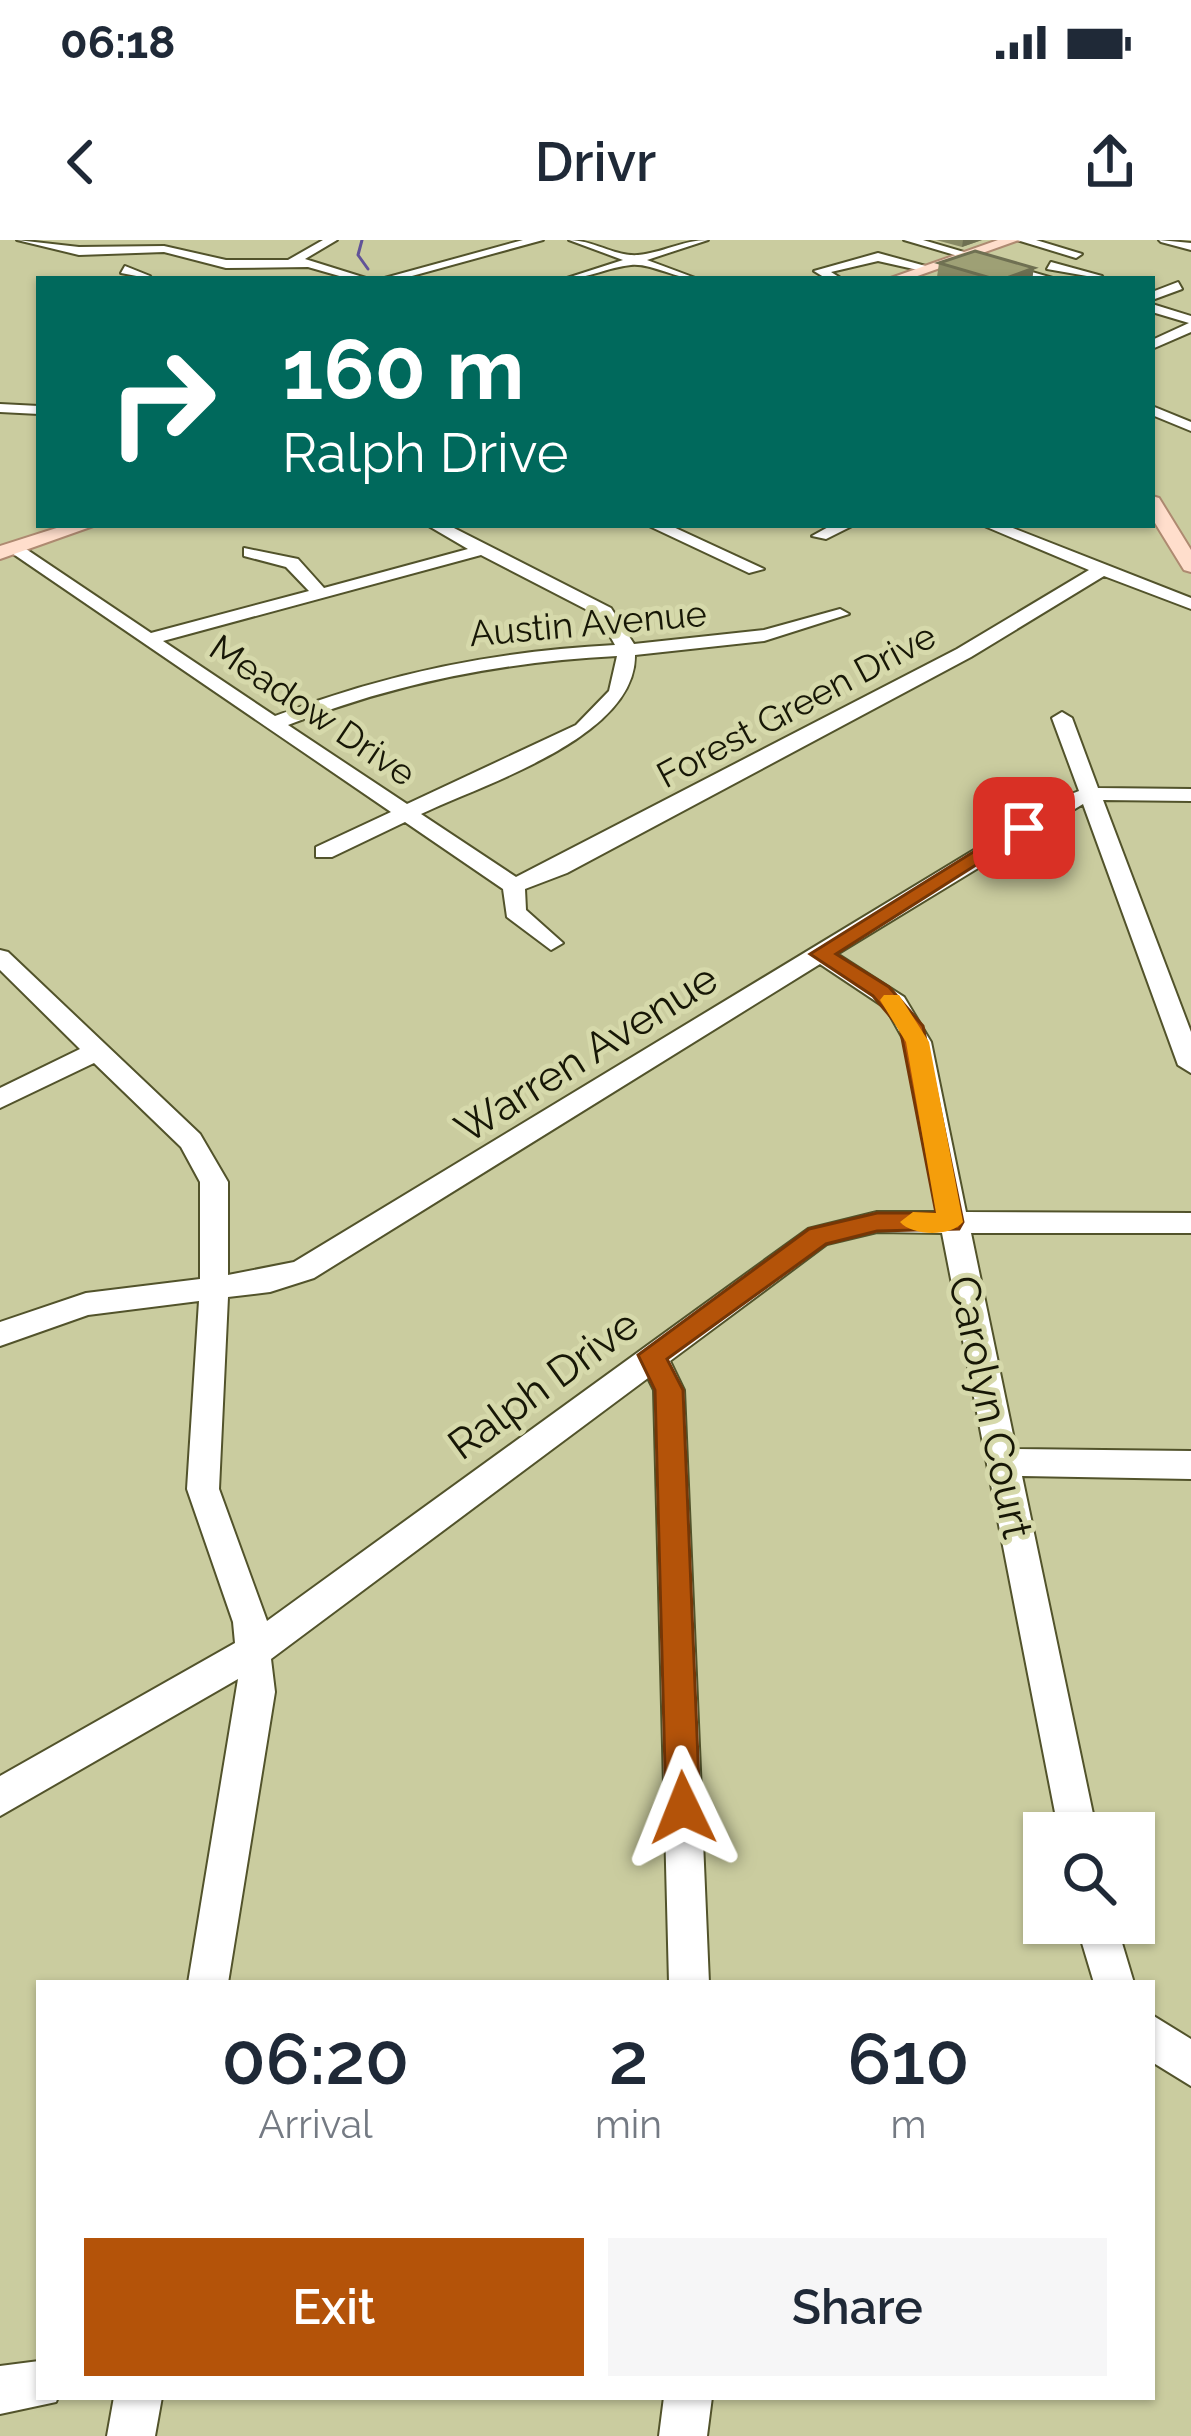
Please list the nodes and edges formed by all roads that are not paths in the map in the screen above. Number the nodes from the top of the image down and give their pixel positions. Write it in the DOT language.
graph roads {
  1 [pos="23,240"];
  2 [pos="331,240"];
  3 [pos="537,240"];
  4 [pos="575,240"];
  5 [pos="702,240"];
  6 [pos="910,240"];
  7 [pos="1012,240"];
  8 [pos="1023,240"];
  9 [pos="1165,240"];
  10 [pos="41,241"];
  11 [pos="687,244"];
  12 [pos="1191,247"];
  13 [pos="10,248"];
  14 [pos="714,251"];
  15 [pos="1076,254"];
  16 [pos="966,255"];
  17 [pos="634,260"];
  18 [pos="292,262"];
  19 [pos="927,268"];
  20 [pos="125,270"];
  21 [pos="1050,272"];
  22 [pos="139,276"];
  23 [pos="356,276"];
  24 [pos="399,276"];
  25 [pos="580,276"];
  26 [pos="683,276"];
  27 [pos="830,276"];
  28 [pos="904,276"];
  29 [pos="1087,276"];
  30 [pos="1178,286"];
  31 [pos="1155,294"];
  32 [pos="1155,296"];
  33 [pos="1184,303"];
  34 [pos="1155,309"];
  35 [pos="1191,323"];
  36 [pos="1155,343"];
  37 [pos="0,408"];
  38 [pos="36,410"];
  39 [pos="1155,411"];
  40 [pos="1191,427"];
  41 [pos="1155,507"];
  42 [pos="77,528"];
  43 [pos="441,528"];
  44 [pos="663,528"];
  45 [pos="839,528"];
  46 [pos="998,528"];
  47 [pos="820,536"];
  48 [pos="483,549"];
  49 [pos="7,551"];
  50 [pos="250,552"];
  51 [pos="1191,566"];
  52 [pos="1102,568"];
  53 [pos="755,569"];
  54 [pos="318,591"];
  55 [pos="1191,604"];
  56 [pos="840,614"];
  57 [pos="148,640"];
  58 [pos="626,653"];
  59 [pos="1062,718"];
  60 [pos="274,723"];
  61 [pos="1091,794"];
  62 [pos="1191,795"];
  63 [pos="406,813"];
  64 [pos="324,852"];
  65 [pos="514,886"];
  66 [pos="550,943"];
  67 [pos="821,954"];
  68 [pos="0,957"];
  69 [pos="97,1051"];
  70 [pos="1191,1065"];
  71 [pos="0,1100"];
  72 [pos="950,1222"];
  73 [pos="1191,1223"];
  74 [pos="214,1288"];
  75 [pos="0,1334"];
  76 [pos="652,1355"];
  77 [pos="1004,1462"];
  78 [pos="1191,1466"];
  79 [pos="256,1648"];
  80 [pos="0,1797"];
  81 [pos="1074,1812"];
  82 [pos="1102,1944"];
  83 [pos="209,1980"];
  84 [pos="688,1980"];
  85 [pos="1113,1980"];
  86 [pos="1155,2038"];
  87 [pos="1191,2065"];
  88 [pos="36,2385"];
  89 [pos="0,2390"];
  90 [pos="137,2400"];
  91 [pos="688,2400"];
  92 [pos="131,2436"];
  93 [pos="683,2436"];
  1 -- 10 [label="street"];
  2 -- 18 [label="street"];
  3 -- 24 [label="street"];
  4 -- 17 [label="street"];
  5 -- 11 [label="street"];
  6 -- 16 [label="street"];
  7 -- 16 [label="main road"];
  8 -- 15 [label="street"];
  9 -- 12 [label="street"];
  10 -- 13 [label="street"];
  10 -- 18 [label="street"];
  11 -- 14 [label="street"];
  11 -- 17 [label="street"];
  16 -- 19 [label="main road"];
  16 -- 21 [label="street"];
  17 -- 25 [label="street"];
  17 -- 26 [label="street"];
  18 -- 23 [label="street"];
  19 -- 27 [label="street"];
  19 -- 28 [label="main road"];
  20 -- 22 [label="street"];
  21 -- 29 [label="street"];
  30 -- 31 [label="street"];
  32 -- 33 [label="street"];
  34 -- 35 [label="street"];
  35 -- 36 [label="street"];
  37 -- 38 [label="street"];
  39 -- 40 [label="street"];
  41 -- 51 [label="main road"];
  42 -- 49 [label="main road"];
  43 -- 48 [label="street"];
  44 -- 53 [label="street"];
  45 -- 47 [label="street"];
  46 -- 52 [label="street"];
  48 -- 54 [label="street"];
  48 -- 58 [label="street"];
  49 -- 57 [label="street, Meadow Drive"];
  50 -- 54 [label="street"];
  52 -- 55 [label="street"];
  52 -- 65 [label="street, Forest Green Drive"];
  54 -- 57 [label="street"];
  56 -- 58 [label="street, Austin Avenue"];
  57 -- 60 [label="street, Meadow Drive"];
  58 -- 60 [label="street, Austin Avenue"];
  58 -- 63 [label="street"];
  59 -- 61 [label="street"];
  60 -- 63 [label="street, Meadow Drive"];
  61 -- 62 [label="street, Warren Avenue"];
  61 -- 67 [label="street, Warren Avenue"];
  61 -- 70 [label="street"];
  63 -- 64 [label="street"];
  63 -- 65 [label="street, Meadow Drive"];
  65 -- 66 [label="street, Meadow Drive"];
  67 -- 72 [label="street, Carolyn Court"];
  67 -- 74 [label="street, Warren Avenue"];
  68 -- 69 [label="street"];
  69 -- 71 [label="street"];
  69 -- 74 [label="street"];
  72 -- 73 [label="street, Ralph Drive"];
  72 -- 76 [label="street, Ralph Drive"];
  72 -- 77 [label="street, Carolyn Court"];
  74 -- 75 [label="street, Warren Avenue"];
  74 -- 79 [label="street"];
  76 -- 79 [label="street, Ralph Drive"];
  76 -- 84 [label="street"];
  77 -- 78 [label="street"];
  77 -- 81 [label="street, Carolyn Court"];
  79 -- 80 [label="street, Ralph Drive"];
  79 -- 83 [label="street"];
  82 -- 85 [label="street"];
  86 -- 87 [label="street"];
  88 -- 89 [label="street"];
  90 -- 92 [label="street"];
  91 -- 93 [label="street"];
}
